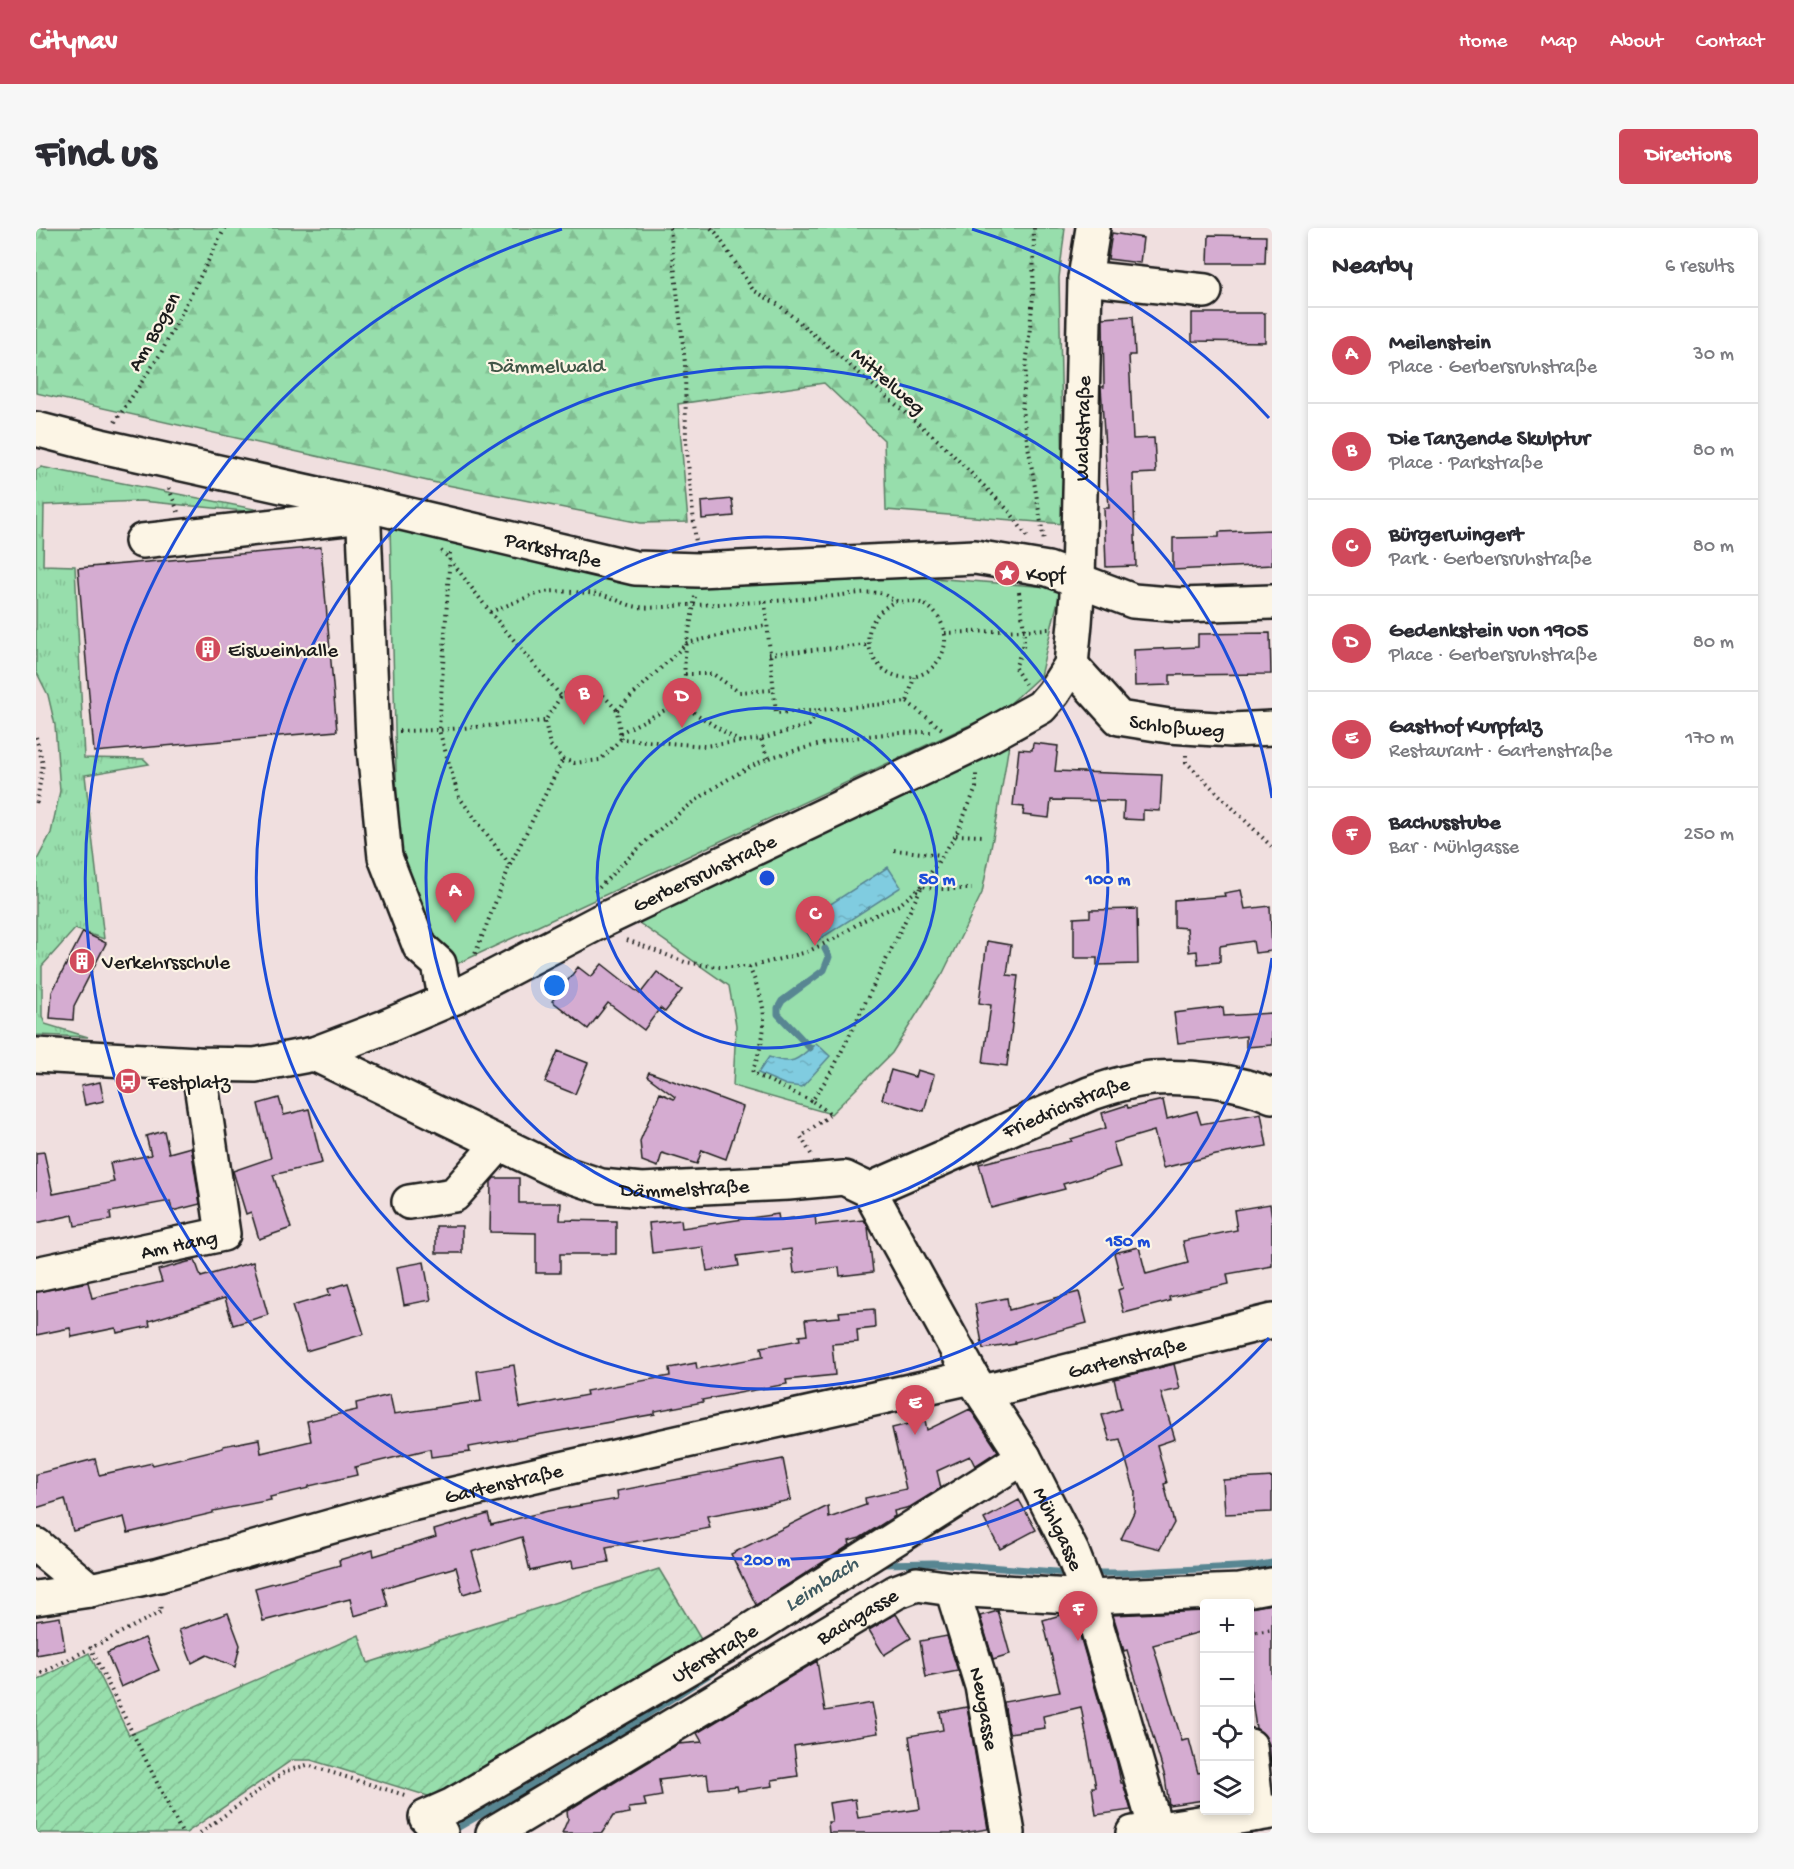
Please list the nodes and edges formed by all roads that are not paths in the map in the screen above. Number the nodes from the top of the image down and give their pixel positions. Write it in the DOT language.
graph roads {
  1 [pos="1093,228"];
  2 [pos="1085,278"];
  3 [pos="1205,291"];
  4 [pos="36,429"];
  5 [pos="363,510"];
  6 [pos="142,541"];
  7 [pos="1078,580"];
  8 [pos="1272,602"];
  9 [pos="1071,665"];
  10 [pos="1272,728"];
  11 [pos="455,997"];
  12 [pos="314,1054"];
  13 [pos="36,1055"];
  14 [pos="198,1064"];
  15 [pos="1272,1096"];
  16 [pos="500,1143"];
  17 [pos="869,1190"];
  18 [pos="409,1202"];
  19 [pos="36,1274"];
  20 [pos="1272,1321"];
  21 [pos="977,1385"];
  22 [pos="1024,1457"];
  23 [pos="36,1545"];
  24 [pos="1272,1585"];
  25 [pos="952,1589"];
  26 [pos="90,1590"];
  27 [pos="1087,1591"];
  28 [pos="36,1598"];
  29 [pos="1253,1761"];
  30 [pos="1265,1813"];
  31 [pos="433,1825"];
  32 [pos="1149,1832"];
  33 [pos="493,1833"];
  34 [pos="1008,1833"];
  1 -- 2 [label="street, Waldstraße"];
  2 -- 3 [label="street"];
  2 -- 7 [label="street, Waldstraße"];
  4 -- 5 [label="street, Parkstraße"];
  5 -- 6 [label="street"];
  5 -- 7 [label="street, Parkstraße"];
  5 -- 11 [label="street"];
  7 -- 8 [label="street"];
  7 -- 9 [label="street, Gerbersruhstraße"];
  9 -- 10 [label="street, Schloßweg"];
  9 -- 11 [label="street, Gerbersruhstraße"];
  11 -- 12 [label="street, Gerbersruhstraße"];
  12 -- 14 [label="street, Gerbersruhstraße"];
  12 -- 16 [label="street, Dämmelstraße"];
  13 -- 14 [label="street, Gerbersruhstraße"];
  14 -- 19 [label="street, Am Hang"];
  15 -- 17 [label="street, Friedrichstraße"];
  16 -- 17 [label="street, Dämmelstraße"];
  16 -- 18 [label="street"];
  17 -- 21 [label="street"];
  20 -- 21 [label="street, Gartenstraße"];
  21 -- 22 [label="street, Mühlgasse"];
  21 -- 26 [label="street, Gartenstraße"];
  22 -- 27 [label="street, Mühlgasse"];
  22 -- 31 [label="street, Uferstraße"];
  23 -- 26 [label="street"];
  24 -- 27 [label="street, Bachgasse"];
  25 -- 27 [label="street, Bachgasse"];
  25 -- 33 [label="street, Bachgasse"];
  25 -- 34 [label="street, Neugasse"];
  26 -- 28 [label="street, Gartenstraße"];
  27 -- 32 [label="street, Mühlgasse"];
  29 -- 30 [label="street"];
  30 -- 32 [label="street"];
}
